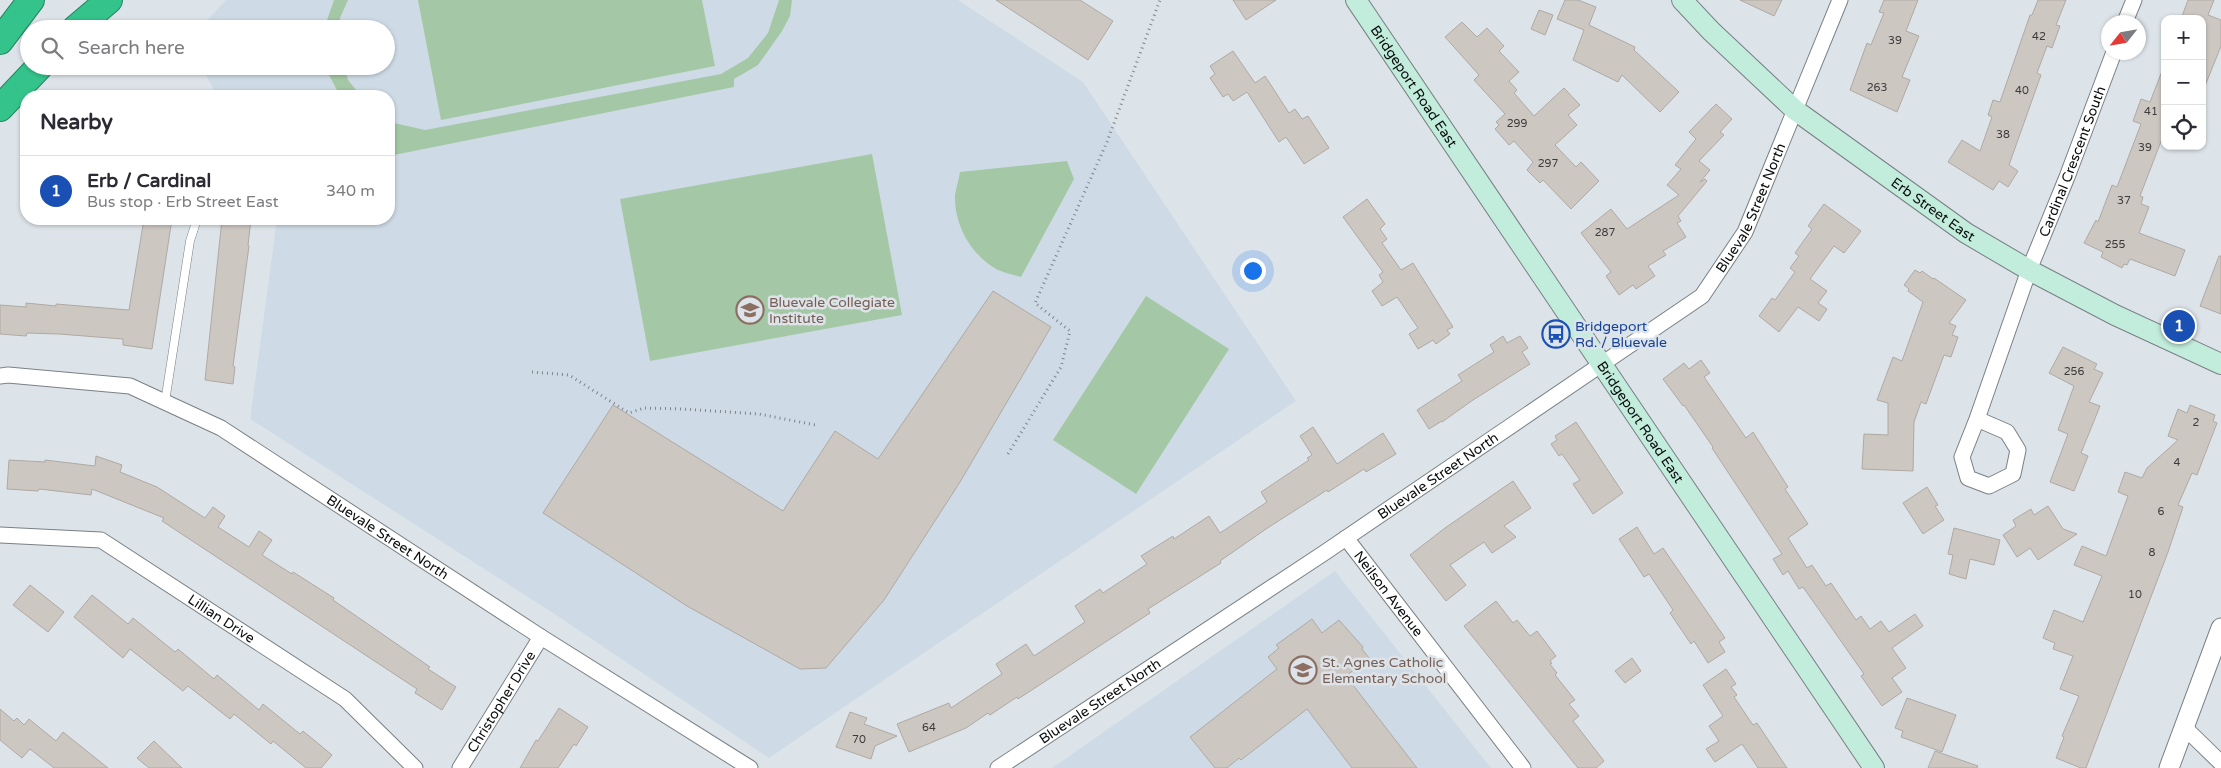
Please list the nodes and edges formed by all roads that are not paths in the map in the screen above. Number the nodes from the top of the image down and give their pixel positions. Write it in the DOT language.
graph roads {
  1 [pos="31,0"];
  2 [pos="109,0"];
  3 [pos="1356,0"];
  4 [pos="1682,0"];
  5 [pos="1840,0"];
  6 [pos="2134,0"];
  7 [pos="2129,15"];
  8 [pos="86,20"];
  9 [pos="0,41"];
  10 [pos="2111,60"];
  11 [pos="31,75"];
  12 [pos="0,108"];
  13 [pos="1795,110"];
  14 [pos="195,225"];
  15 [pos="2029,270"];
  16 [pos="1601,364"];
  17 [pos="2221,364"];
  18 [pos="0,376"];
  19 [pos="165,402"];
  20 [pos="1978,418"];
  21 [pos="0,535"];
  22 [pos="1346,538"];
  23 [pos="2221,628"];
  24 [pos="541,637"];
  25 [pos="2184,727"];
  26 [pos="2221,763"];
  27 [pos="415,768"];
  28 [pos="460,768"];
  29 [pos="750,768"];
  30 [pos="998,768"];
  31 [pos="1524,768"];
  32 [pos="1874,768"];
  33 [pos="2169,768"];
  1 -- 9 [label="highway"];
  2 -- 8 [label="highway"];
  3 -- 16 [label="main road, Bridgeport Road East"];
  4 -- 13 [label="main road, Erb Street East"];
  5 -- 13 [label="street, Bluevale Street North"];
  6 -- 7 [label="street"];
  10 -- 15 [label="street, Cardinal Crescent South"];
  11 -- 12 [label="highway"];
  13 -- 15 [label="main road, Erb Street East"];
  13 -- 16 [label="street, Bluevale Street North"];
  14 -- 19 [label="lane"];
  15 -- 17 [label="main road, Erb Street East"];
  15 -- 20 [label="street, Cardinal Crescent South"];
  16 -- 22 [label="street, Bluevale Street North"];
  16 -- 32 [label="main road, Bridgeport Road East"];
  18 -- 19 [label="street, Bluevale Street North"];
  19 -- 24 [label="street, Bluevale Street North"];
  20 -- 20 [label="street"];
  21 -- 27 [label="street, Lillian Drive"];
  22 -- 30 [label="street, Bluevale Street North"];
  22 -- 31 [label="street, Neilson Avenue"];
  23 -- 25 [label="street"];
  24 -- 28 [label="street, Christopher Drive"];
  24 -- 29 [label="street, Bluevale Street North"];
  25 -- 26 [label="street"];
  25 -- 33 [label="street"];
}
